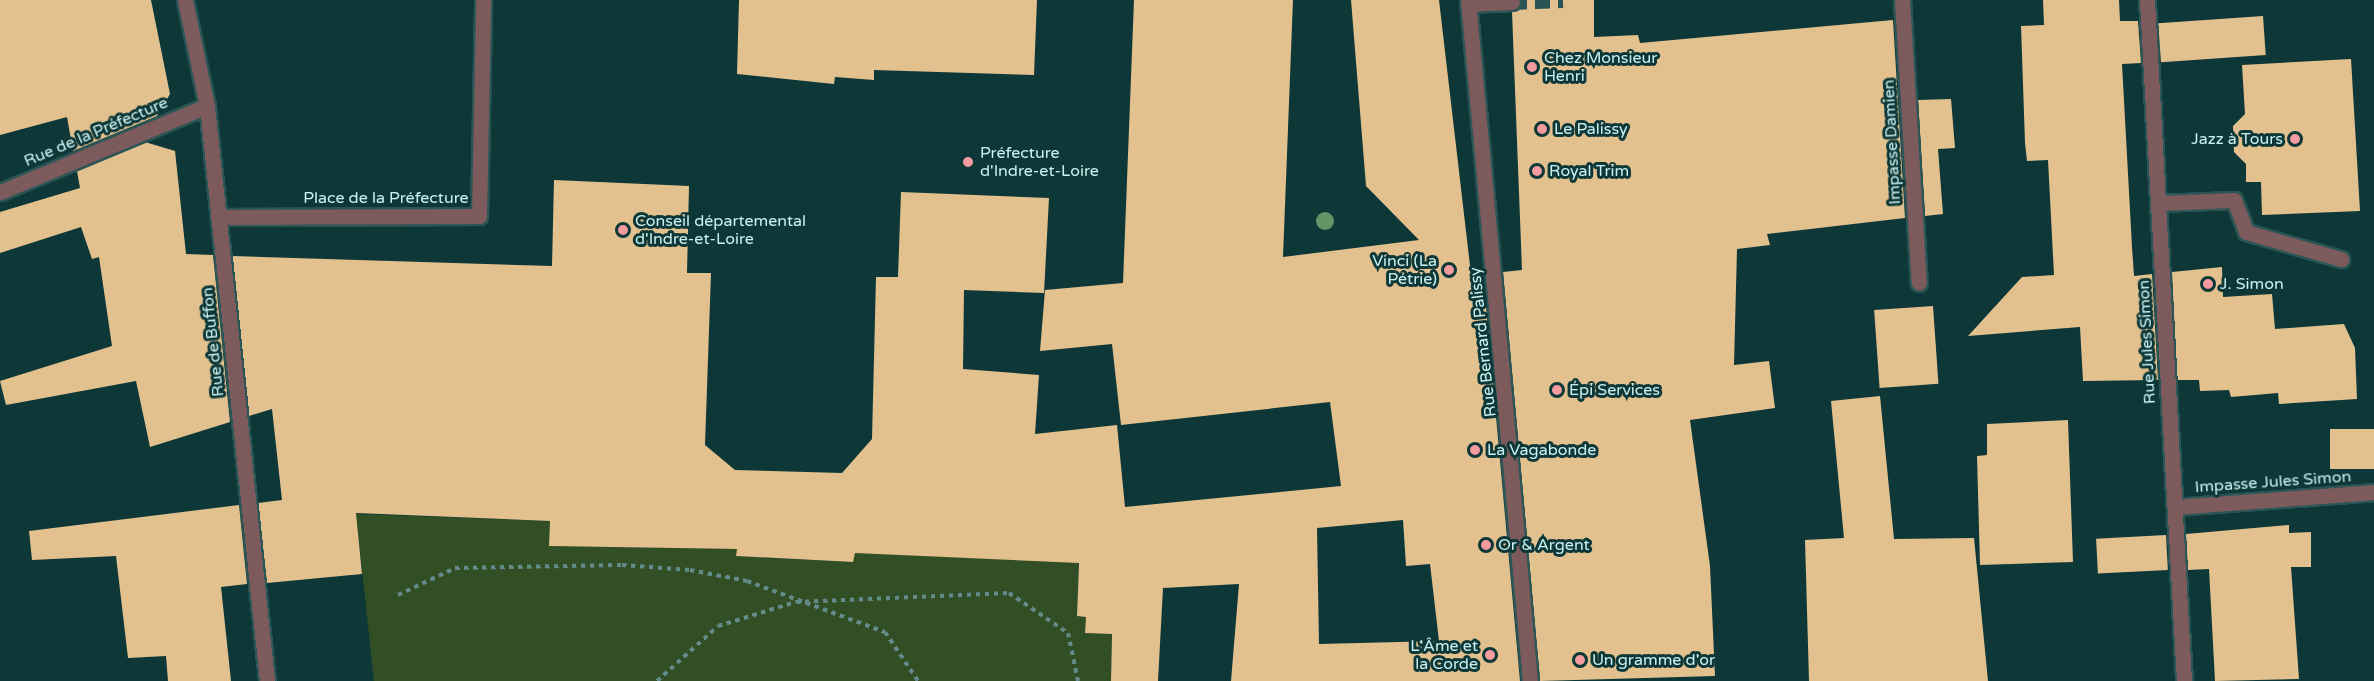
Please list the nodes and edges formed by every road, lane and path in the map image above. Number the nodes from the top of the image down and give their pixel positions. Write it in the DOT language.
graph roads {
  1 [pos="185,0"];
  2 [pos="483,0"];
  3 [pos="1902,0"];
  4 [pos="2147,0"];
  5 [pos="1468,2"];
  6 [pos="1512,2"];
  7 [pos="207,106"];
  8 [pos="0,192"];
  9 [pos="2158,203"];
  10 [pos="218,216"];
  11 [pos="2341,259"];
  12 [pos="1919,282"];
  13 [pos="2374,492"];
  14 [pos="2175,507"];
  15 [pos="398,596"];
  16 [pos="796,602"];
  17 [pos="267,681"];
  18 [pos="657,681"];
  19 [pos="918,681"];
  20 [pos="1078,681"];
  21 [pos="1530,681"];
  22 [pos="2184,681"];
  1 -- 7 [label="street, Rue de Buffon"];
  2 -- 10 [label="street, Place de la Préfecture"];
  3 -- 12 [label="street, Impasse Damien"];
  4 -- 9 [label="street, Rue Jules Simon"];
  5 -- 6 [label="street"];
  5 -- 21 [label="street, Rue Bernard Palissy"];
  7 -- 8 [label="street, Rue de la Préfecture"];
  7 -- 10 [label="street, Rue de Buffon"];
  9 -- 11 [label="street"];
  9 -- 14 [label="street, Rue Jules Simon"];
  10 -- 17 [label="street, Rue de Buffon"];
  13 -- 14 [label="street, Impasse Jules Simon"];
  14 -- 22 [label="street, Rue Jules Simon"];
  15 -- 16 [label="path"];
  16 -- 18 [label="path"];
  16 -- 19 [label="path"];
  16 -- 20 [label="path"];
}
